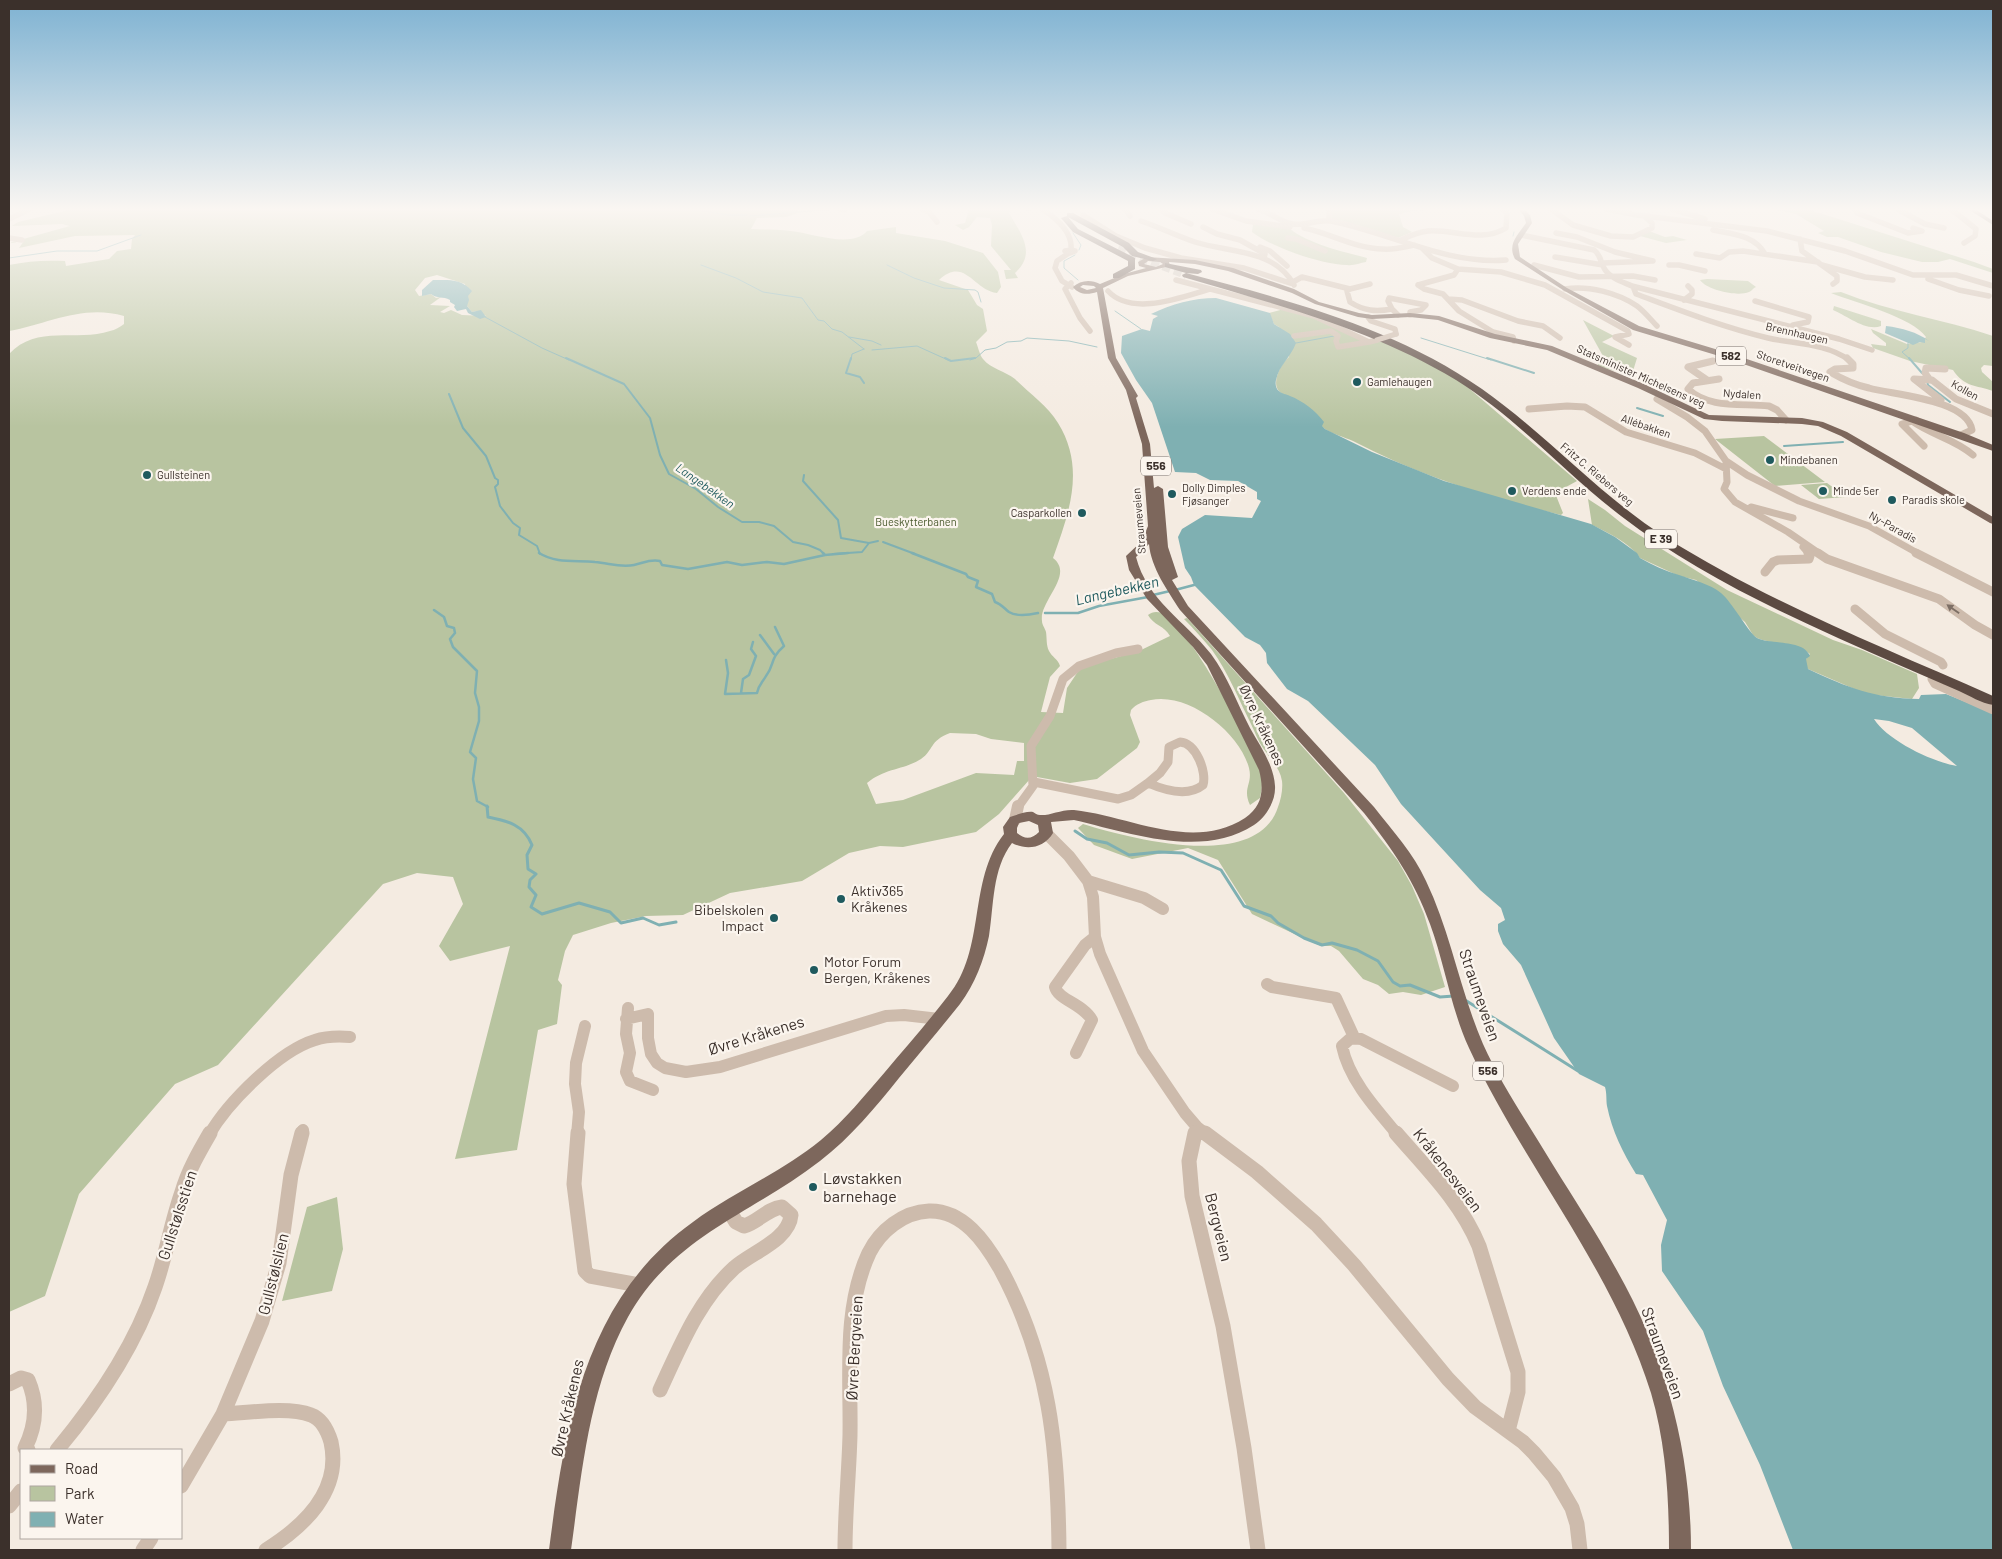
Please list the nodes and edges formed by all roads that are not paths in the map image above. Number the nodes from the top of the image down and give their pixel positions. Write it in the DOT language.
graph roads {
  1 [pos="1066,282"];
  2 [pos="1095,282"];
  3 [pos="1112,282"];
  4 [pos="1184,282"];
  5 [pos="1200,282"];
  6 [pos="1214,282"];
  7 [pos="1220,282"];
  8 [pos="1233,282"];
  9 [pos="1282,282"];
  10 [pos="1286,282"];
  11 [pos="1296,282"];
  12 [pos="1323,282"];
  13 [pos="1429,282"];
  14 [pos="1533,282"];
  15 [pos="1555,282"];
  16 [pos="1624,282"];
  17 [pos="1837,282"];
  18 [pos="1938,282"];
  19 [pos="1979,282"];
  20 [pos="1069,284"];
  21 [pos="1293,284"];
  22 [pos="1370,284"];
  23 [pos="1833,284"];
  24 [pos="1083,285"];
  25 [pos="1688,286"];
  26 [pos="1993,286"];
  27 [pos="1100,288"];
  28 [pos="1211,288"];
  29 [pos="1350,288"];
  30 [pos="1637,288"];
  31 [pos="1568,289"];
  32 [pos="1085,291"];
  33 [pos="1108,291"];
  34 [pos="1140,296"];
  35 [pos="1989,296"];
  36 [pos="1448,299"];
  37 [pos="1684,300"];
  38 [pos="1127,301"];
  39 [pos="1755,301"];
  40 [pos="1103,304"];
  41 [pos="1392,308"];
  42 [pos="1328,309"];
  43 [pos="1306,310"];
  44 [pos="1398,315"];
  45 [pos="1410,315"];
  46 [pos="1368,317"];
  47 [pos="1657,326"];
  48 [pos="1790,326"];
  49 [pos="1090,331"];
  50 [pos="1294,336"];
  51 [pos="1560,338"];
  52 [pos="1839,339"];
  53 [pos="1514,341"];
  54 [pos="1369,342"];
  55 [pos="1878,344"];
  56 [pos="1629,345"];
  57 [pos="1872,350"];
  58 [pos="1713,360"];
  59 [pos="1946,369"];
  60 [pos="1719,379"];
  61 [pos="1707,380"];
  62 [pos="1930,380"];
  63 [pos="1130,390"];
  64 [pos="1656,399"];
  65 [pos="1944,402"];
  66 [pos="1529,409"];
  67 [pos="1993,414"];
  68 [pos="1786,420"];
  69 [pos="1914,420"];
  70 [pos="1961,435"];
  71 [pos="1924,446"];
  72 [pos="1993,448"];
  73 [pos="1973,455"];
  74 [pos="1726,461"];
  75 [pos="1726,469"];
  76 [pos="1725,486"];
  77 [pos="1793,518"];
  78 [pos="1993,520"];
  79 [pos="1152,526"];
  80 [pos="1792,535"];
  81 [pos="1159,550"];
  82 [pos="1132,558"];
  83 [pos="1765,572"];
  84 [pos="1993,592"];
  85 [pos="1855,609"];
  86 [pos="1993,635"];
  87 [pos="1138,649"];
  88 [pos="1943,666"];
  89 [pos="1932,679"];
  90 [pos="1993,692"];
  91 [pos="1993,701"];
  92 [pos="1993,710"];
  93 [pos="1034,782"];
  94 [pos="1147,783"];
  95 [pos="1020,818"];
  96 [pos="1046,833"];
  97 [pos="1016,838"];
  98 [pos="1088,881"];
  99 [pos="1163,909"];
  100 [pos="1095,937"];
  101 [pos="1268,984"];
  102 [pos="938,1018"];
  103 [pos="585,1026"];
  104 [pos="350,1037"];
  105 [pos="1354,1037"];
  106 [pos="1076,1053"];
  107 [pos="1454,1086"];
  108 [pos="653,1090"];
  109 [pos="1197,1127"];
  110 [pos="303,1130"];
  111 [pos="728,1209"];
  112 [pos="639,1285"];
  113 [pos="9,1384"];
  114 [pos="660,1390"];
  115 [pos="223,1414"];
  116 [pos="1508,1431"];
  117 [pos="26,1449"];
  118 [pos="58,1449"];
  119 [pos="182,1484"];
  120 [pos="20,1492"];
  121 [pos="9,1506"];
  122 [pos="150,1539"];
  123 [pos="143,1550"];
  124 [pos="266,1550"];
  125 [pos="560,1550"];
  126 [pos="845,1550"];
  127 [pos="1059,1550"];
  128 [pos="1258,1550"];
  129 [pos="1580,1550"];
  130 [pos="1680,1550"];
  1 -- 20 [label="street"];
  2 -- 24 [label="main road"];
  3 -- 27 [label="main road"];
  4 -- 28 [label="street"];
  5 -- 43 [label="highway, E 39"];
  6 -- 43 [label="highway, Fritz C. Riebers veg / E 39"];
  7 -- 42 [label="highway, Fritz C. Riebers veg / E 39"];
  8 -- 42 [label="highway, E 39"];
  9 -- 21 [label="main road, Statsminister Michelsens veg"];
  10 -- 21 [label="street"];
  11 -- 21 [label="street"];
  12 -- 29 [label="street"];
  13 -- 36 [label="street"];
  14 -- 56 [label="street"];
  15 -- 31 [label="main road, Storetveitvegen / 582"];
  16 -- 30 [label="street"];
  17 -- 23 [label="street"];
  18 -- 35 [label="street"];
  19 -- 26 [label="street"];
  20 -- 24 [label="street"];
  20 -- 49 [label="street"];
  21 -- 42 [label="main road, Statsminister Michelsens veg"];
  22 -- 29 [label="street"];
  24 -- 27 [label="main road"];
  24 -- 32 [label="main road"];
  25 -- 37 [label="street"];
  27 -- 32 [label="main road"];
  27 -- 40 [label="main road, Straumeveien / 556"];
  28 -- 38 [label="street"];
  28 -- 54 [label="street"];
  29 -- 41 [label="street"];
  30 -- 37 [label="street"];
  30 -- 65 [label="street, Brennhaugen"];
  31 -- 47 [label="street"];
  31 -- 69 [label="main road, Storetveitvegen / 582"];
  32 -- 40 [label="main road"];
  33 -- 38 [label="street"];
  34 -- 38 [label="street"];
  36 -- 51 [label="street"];
  36 -- 53 [label="street"];
  37 -- 48 [label="street"];
  39 -- 48 [label="street"];
  40 -- 63 [label="main road, Straumeveien / 556"];
  41 -- 44 [label="street"];
  41 -- 45 [label="street"];
  42 -- 46 [label="main road, Statsminister Michelsens veg"];
  42 -- 90 [label="highway, Fritz C. Riebers veg / E 39"];
  43 -- 91 [label="highway, Fritz C. Riebers veg / E 39"];
  44 -- 45 [label="main road, Statsminister Michelsens veg"];
  44 -- 46 [label="main road, Statsminister Michelsens veg"];
  45 -- 53 [label="main road, Statsminister Michelsens veg"];
  46 -- 54 [label="street, bridge"];
  48 -- 52 [label="street"];
  50 -- 54 [label="street"];
  52 -- 55 [label="street"];
  52 -- 57 [label="street"];
  53 -- 68 [label="main road, Statsminister Michelsens veg"];
  58 -- 61 [label="street, Nydalen"];
  59 -- 62 [label="street, Kollen"];
  60 -- 61 [label="street, Nydalen"];
  61 -- 68 [label="street, Nydalen"];
  62 -- 65 [label="street, Kollen"];
  62 -- 67 [label="street, Kollen"];
  63 -- 79 [label="main road, Straumeveien / 556"];
  63 -- 81 [label="main road, Straumeveien / 556"];
  64 -- 74 [label="street, Ny-Paradis"];
  65 -- 70 [label="street, Brennhaugen"];
  66 -- 75 [label="street, Allébakken"];
  68 -- 78 [label="main road, Statsminister Michelsens veg"];
  69 -- 70 [label="main road, Storetveitvegen / 582"];
  69 -- 71 [label="street"];
  69 -- 73 [label="street, Storetveitvegen"];
  70 -- 72 [label="main road, Storetveitvegen / 582"];
  74 -- 75 [label="street"];
  74 -- 84 [label="street, Ny-Paradis"];
  75 -- 76 [label="street"];
  76 -- 77 [label="street"];
  76 -- 80 [label="street"];
  79 -- 81 [label="main road, Straumeveien / 556"];
  79 -- 82 [label="main road"];
  80 -- 83 [label="street"];
  86 -- 80 [label="street, one-way"];
  81 -- 82 [label="main road"];
  81 -- 130 [label="main road, Straumeveien / 556"];
  82 -- 96 [label="main road, Øvre Kråkenes"];
  85 -- 88 [label="street"];
  87 -- 93 [label="street"];
  89 -- 92 [label="street"];
  93 -- 94 [label="street"];
  93 -- 95 [label="street"];
  94 -- 94 [label="street"];
  95 -- 96 [label="main road"];
  95 -- 97 [label="main road"];
  96 -- 97 [label="main road, Øvre Kråkenes"];
  96 -- 98 [label="street"];
  97 -- 102 [label="main road, Øvre Kråkenes"];
  98 -- 99 [label="street"];
  98 -- 100 [label="street"];
  100 -- 106 [label="street"];
  100 -- 109 [label="street"];
  101 -- 105 [label="street"];
  102 -- 108 [label="street, Øvre Kråkenes"];
  102 -- 111 [label="main road, Øvre Kråkenes"];
  103 -- 112 [label="street"];
  104 -- 118 [label="street, Gullstølsstien"];
  105 -- 107 [label="street"];
  105 -- 116 [label="street, Kråkenesveien"];
  109 -- 116 [label="street"];
  109 -- 128 [label="street, Bergveien"];
  110 -- 115 [label="street, Gullstølslien"];
  111 -- 112 [label="main road, Øvre Kråkenes"];
  111 -- 114 [label="street"];
  112 -- 125 [label="main road, Øvre Kråkenes"];
  113 -- 117 [label="street"];
  115 -- 119 [label="street, Gullstølslien"];
  115 -- 124 [label="street"];
  116 -- 129 [label="street"];
  120 -- 121 [label="street"];
  122 -- 123 [label="street"];
  126 -- 127 [label="street, Øvre Bergveien"];
}
